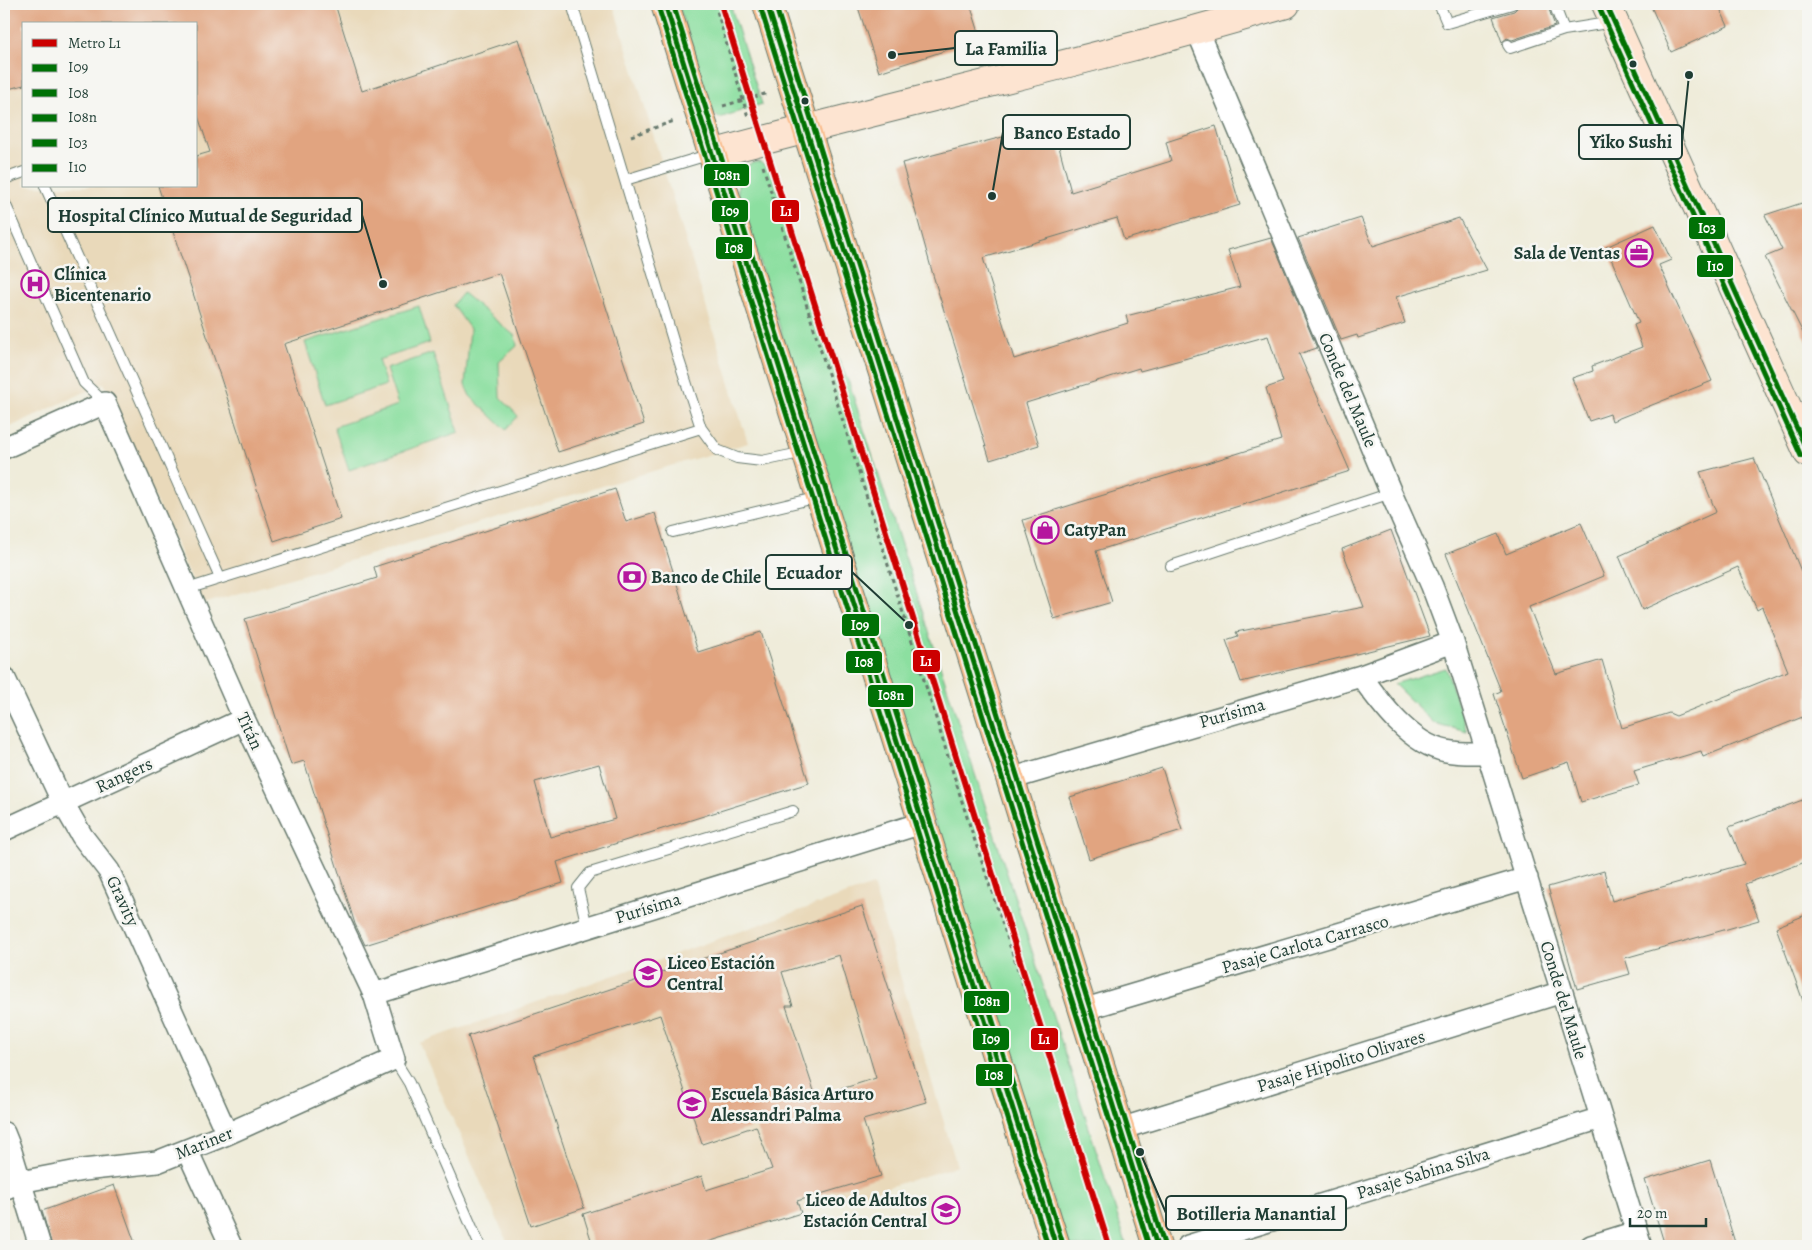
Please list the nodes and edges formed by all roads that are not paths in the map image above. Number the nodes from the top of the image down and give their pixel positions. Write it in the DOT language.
graph roads {
  1 [pos="572,4"];
  2 [pos="665,4"];
  3 [pos="767,4"];
  4 [pos="1286,4"];
  5 [pos="1440,4"];
  6 [pos="1512,4"];
  7 [pos="1554,4"];
  8 [pos="1494,10"];
  9 [pos="1610,13"];
  10 [pos="1198,30"];
  11 [pos="1564,30"];
  12 [pos="1508,45"];
  13 [pos="805,128"];
  14 [pos="712,154"];
  15 [pos="22,173"];
  16 [pos="4,179"];
  17 [pos="625,180"];
  18 [pos="46,188"];
  19 [pos="4,201"];
  20 [pos="105,403"];
  21 [pos="701,428"];
  22 [pos="4,448"];
  23 [pos="806,452"];
  24 [pos="1808,452"];
  25 [pos="1391,493"];
  26 [pos="820,497"];
  27 [pos="673,532"];
  28 [pos="1171,566"];
  29 [pos="220,578"];
  30 [pos="187,589"];
  31 [pos="1453,642"];
  32 [pos="1361,676"];
  33 [pos="4,677"];
  34 [pos="244,719"];
  35 [pos="1488,753"];
  36 [pos="1010,778"];
  37 [pos="63,803"];
  38 [pos="794,811"];
  39 [pos="922,823"];
  40 [pos="4,830"];
  41 [pos="1527,878"];
  42 [pos="586,927"];
  43 [pos="1562,992"];
  44 [pos="374,994"];
  45 [pos="1082,1010"];
  46 [pos="394,1059"];
  47 [pos="1601,1118"];
  48 [pos="1120,1129"];
  49 [pos="4,1133"];
  50 [pos="227,1134"];
  51 [pos="187,1150"];
  52 [pos="12,1186"];
  53 [pos="1639,1239"];
  54 [pos="40,1246"];
  55 [pos="231,1246"];
  56 [pos="480,1246"];
  57 [pos="1056,1246"];
  58 [pos="1157,1246"];
  59 [pos="1188,1246"];
  60 [pos="1591,1246"];
  1 -- 17 [label="lane"];
  2 -- 14 [label="main road"];
  3 -- 13 [label="main road"];
  4 -- 10 [label="main road"];
  5 -- 8 [label="lane"];
  6 -- 8 [label="lane"];
  7 -- 11 [label="lane"];
  9 -- 11 [label="lane"];
  9 -- 24 [label="main road"];
  10 -- 13 [label="main road"];
  10 -- 25 [label="street, Conde del Maule"];
  11 -- 12 [label="lane"];
  13 -- 14 [label="main road"];
  13 -- 36 [label="main road"];
  14 -- 17 [label="lane"];
  14 -- 23 [label="main road"];
  15 -- 16 [label="lane"];
  17 -- 21 [label="lane"];
  18 -- 29 [label="lane"];
  19 -- 20 [label="lane"];
  20 -- 22 [label="street"];
  20 -- 30 [label="street, Titán"];
  21 -- 23 [label="lane"];
  21 -- 29 [label="lane"];
  23 -- 26 [label="main road"];
  25 -- 28 [label="lane"];
  25 -- 31 [label="street, Conde del Maule"];
  26 -- 27 [label="lane"];
  26 -- 39 [label="main road"];
  29 -- 30 [label="lane"];
  30 -- 34 [label="street, Titán"];
  31 -- 32 [label="street, Purísima"];
  31 -- 35 [label="street, Conde del Maule"];
  32 -- 35 [label="street"];
  32 -- 36 [label="street, Purísima"];
  33 -- 37 [label="street, Gravity"];
  34 -- 37 [label="street, Rangers"];
  34 -- 44 [label="street, Titán"];
  35 -- 41 [label="street, Conde del Maule"];
  36 -- 45 [label="main road"];
  37 -- 40 [label="street, Rangers"];
  37 -- 50 [label="street, Gravity"];
  38 -- 42 [label="lane"];
  39 -- 42 [label="street, Purísima"];
  39 -- 57 [label="main road"];
  41 -- 43 [label="street, Conde del Maule"];
  41 -- 45 [label="street, Pasaje Carlota Carrasco"];
  42 -- 44 [label="street, Purísima"];
  43 -- 47 [label="street, Conde del Maule"];
  43 -- 48 [label="street, Pasaje Hipolito Olivares"];
  44 -- 46 [label="street, Titán"];
  45 -- 48 [label="main road"];
  46 -- 50 [label="street, Mariner"];
  46 -- 56 [label="lane"];
  47 -- 53 [label="street, Conde del Maule"];
  47 -- 59 [label="street, Pasaje Sabina Silva"];
  48 -- 58 [label="main road"];
  49 -- 52 [label="street"];
  50 -- 51 [label="street, Mariner"];
  51 -- 52 [label="street, Mariner"];
  51 -- 55 [label="street"];
  52 -- 54 [label="street"];
  53 -- 60 [label="street"];
}
